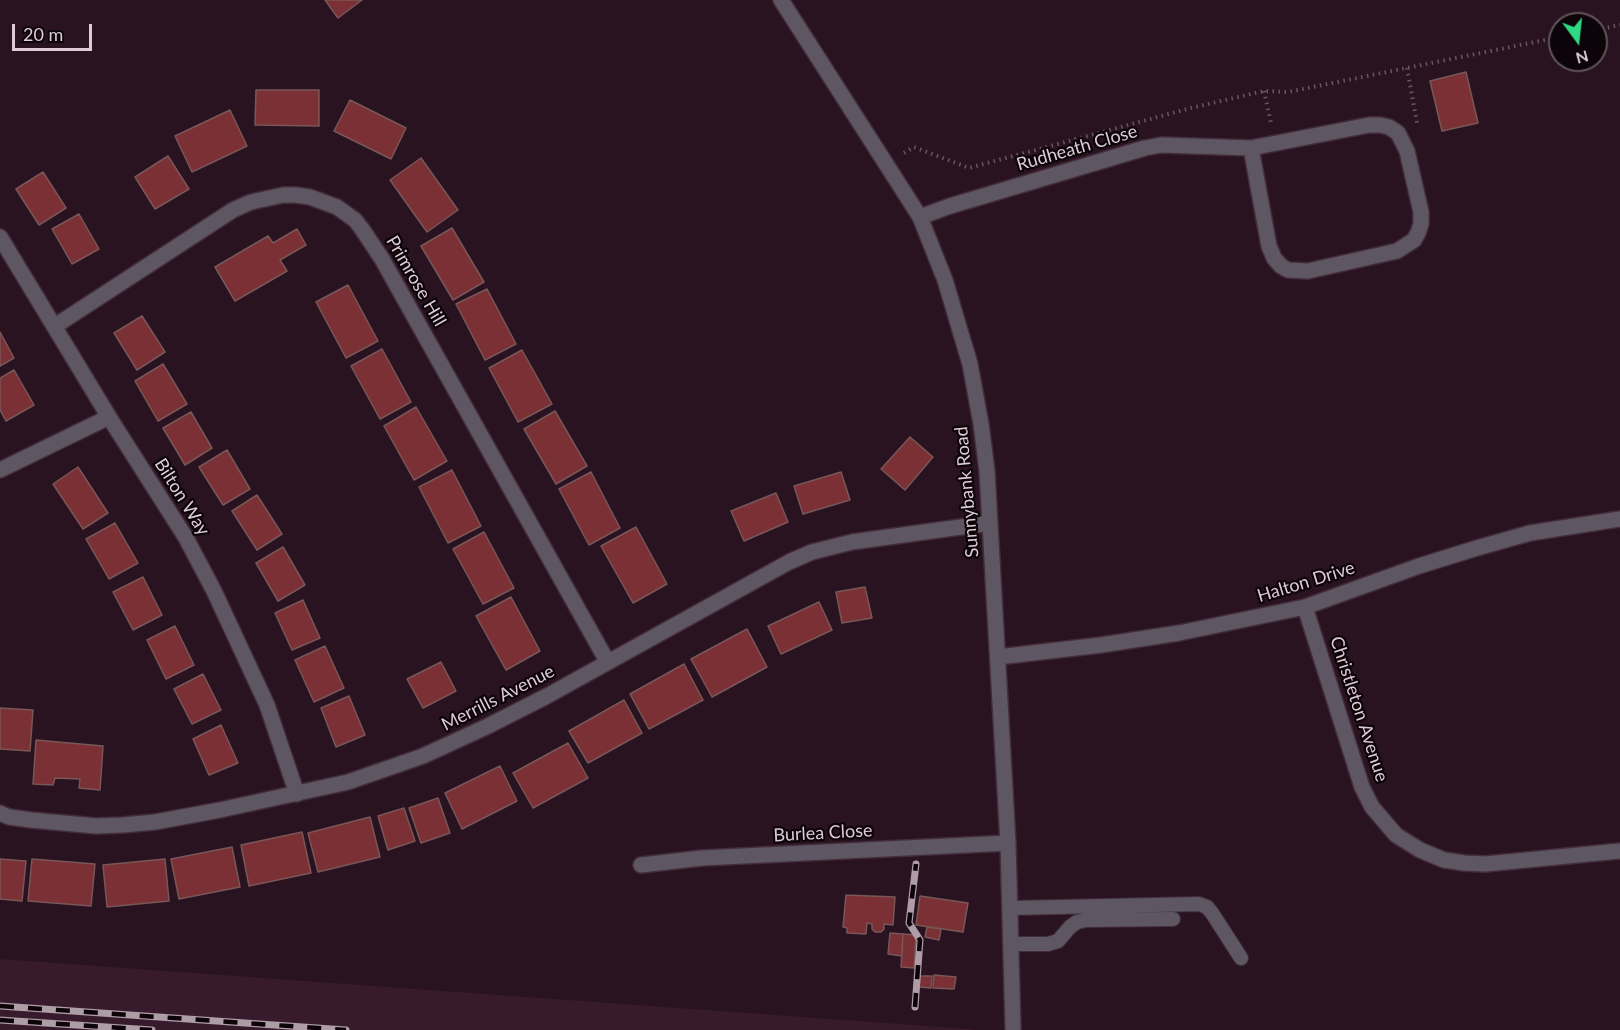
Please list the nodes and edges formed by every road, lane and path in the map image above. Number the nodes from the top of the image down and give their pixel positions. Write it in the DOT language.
graph roads {
  1 [pos="782,0"];
  2 [pos="1548,39"];
  3 [pos="1407,68"];
  4 [pos="1264,91"];
  5 [pos="1403,141"];
  6 [pos="1275,143"];
  7 [pos="1251,148"];
  8 [pos="887,164"];
  9 [pos="920,217"];
  10 [pos="0,237"];
  11 [pos="55,326"];
  12 [pos="109,417"];
  13 [pos="0,470"];
  14 [pos="1620,519"];
  15 [pos="990,523"];
  16 [pos="1305,607"];
  17 [pos="998,657"];
  18 [pos="607,661"];
  19 [pos="297,794"];
  20 [pos="0,813"];
  21 [pos="1008,843"];
  22 [pos="1620,851"];
  23 [pos="641,865"];
  24 [pos="1010,908"];
  25 [pos="1173,919"];
  26 [pos="1011,944"];
  27 [pos="1241,958"];
  28 [pos="1013,1029"];
  1 -- 8 [label="street, Sunnybank Road"];
  2 -- 3 [label="path"];
  3 -- 4 [label="path"];
  3 -- 5 [label="path"];
  4 -- 6 [label="path"];
  4 -- 8 [label="path"];
  5 -- 6 [label="street, Rudheath Close"];
  5 -- 7 [label="street"];
  6 -- 7 [label="street, Rudheath Close"];
  7 -- 9 [label="street, Rudheath Close"];
  8 -- 9 [label="street, Sunnybank Road"];
  9 -- 15 [label="street, Sunnybank Road"];
  10 -- 11 [label="street, Bilton Way"];
  11 -- 12 [label="street, Bilton Way"];
  11 -- 18 [label="street, Primrose Hill"];
  12 -- 13 [label="street"];
  12 -- 19 [label="street, Bilton Way"];
  14 -- 16 [label="street, Halton Drive"];
  15 -- 17 [label="street, Sunnybank Road"];
  15 -- 18 [label="street, Merrills Avenue"];
  16 -- 17 [label="street, Halton Drive"];
  16 -- 22 [label="street, Christleton Avenue"];
  17 -- 21 [label="street, Sunnybank Road"];
  18 -- 19 [label="street, Merrills Avenue"];
  19 -- 20 [label="street, Merrills Avenue"];
  21 -- 23 [label="street, Burlea Close"];
  21 -- 24 [label="street, Sunnybank Road"];
  24 -- 26 [label="street, Sunnybank Road"];
  24 -- 27 [label="lane"];
  25 -- 26 [label="lane"];
  26 -- 28 [label="street, Sunnybank Road"];
}
